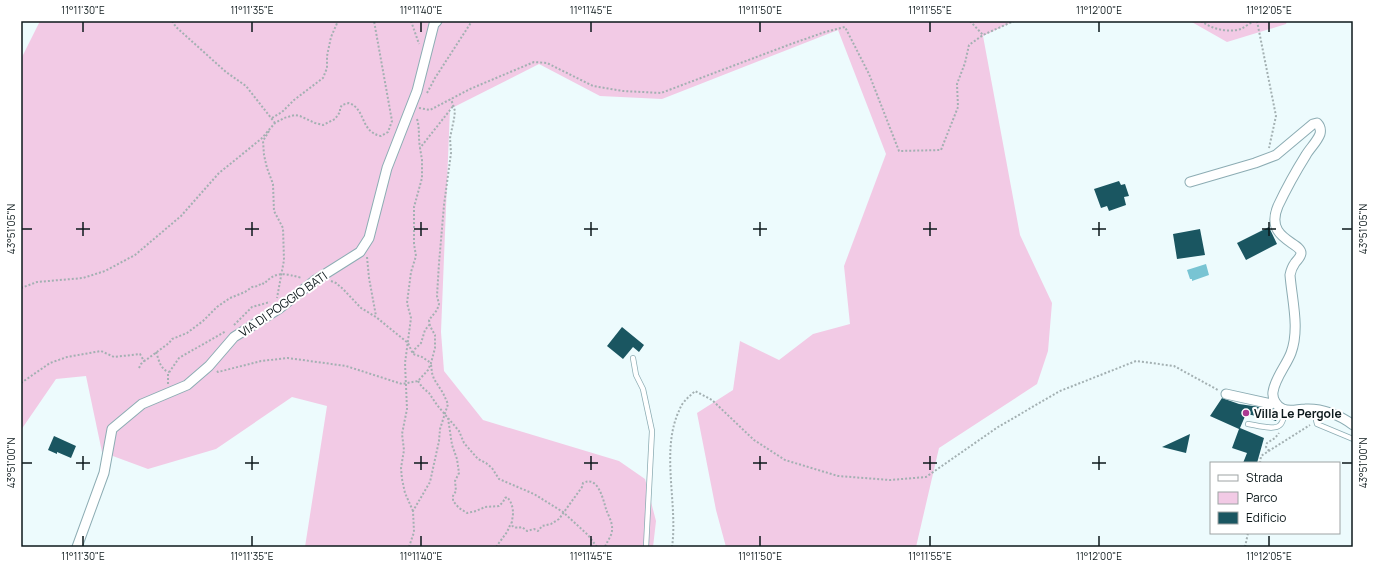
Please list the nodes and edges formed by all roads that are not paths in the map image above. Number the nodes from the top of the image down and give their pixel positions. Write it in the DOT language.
graph roads {
  1 [pos="437,21"];
  2 [pos="1190,182"];
  3 [pos="634,358"];
  4 [pos="1226,394"];
  5 [pos="1275,402"];
  6 [pos="1285,409"];
  7 [pos="1320,411"];
  8 [pos="1248,424"];
  9 [pos="1353,425"];
  10 [pos="1353,440"];
  11 [pos="77,547"];
  12 [pos="646,547"];
  1 -- 11 [label="street, VIA DI POGGIO BATI"];
  2 -- 5 [label="street"];
  3 -- 12 [label="lane"];
  4 -- 5 [label="street"];
  5 -- 6 [label="street"];
  6 -- 7 [label="street"];
  6 -- 8 [label="lane"];
  7 -- 9 [label="street"];
  7 -- 10 [label="lane"];
}
